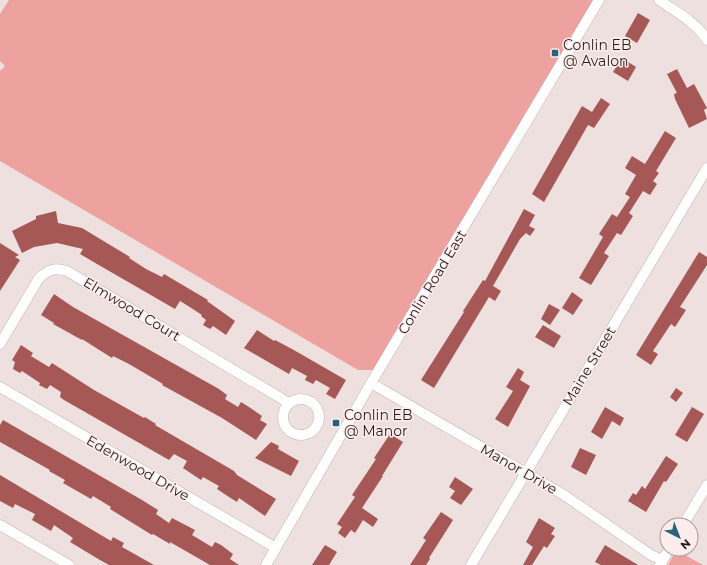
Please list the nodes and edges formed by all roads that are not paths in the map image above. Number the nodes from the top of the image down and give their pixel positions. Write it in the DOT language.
graph roads {
  1 [pos="599,0"];
  2 [pos="658,0"];
  3 [pos="707,40"];
  4 [pos="707,168"];
  5 [pos="0,344"];
  6 [pos="371,383"];
  7 [pos="0,387"];
  8 [pos="289,403"];
  9 [pos="526,473"];
  10 [pos="707,485"];
  11 [pos="688,517"];
  12 [pos="0,525"];
  13 [pos="276,548"];
  14 [pos="661,562"];
  15 [pos="69,565"];
  16 [pos="266,565"];
  17 [pos="471,565"];
  1 -- 6 [label="street, Conlin Road East"];
  2 -- 3 [label="street"];
  4 -- 9 [label="street, Maine Street"];
  5 -- 8 [label="street, Elmwood Court"];
  6 -- 9 [label="street, Manor Drive"];
  6 -- 13 [label="street, Conlin Road East"];
  7 -- 13 [label="street, Edenwood Drive"];
  9 -- 14 [label="street, Manor Drive"];
  9 -- 17 [label="street, Maine Street"];
  10 -- 11 [label="street"];
  12 -- 15 [label="street"];
  13 -- 16 [label="street, Conlin Road East"];
}
